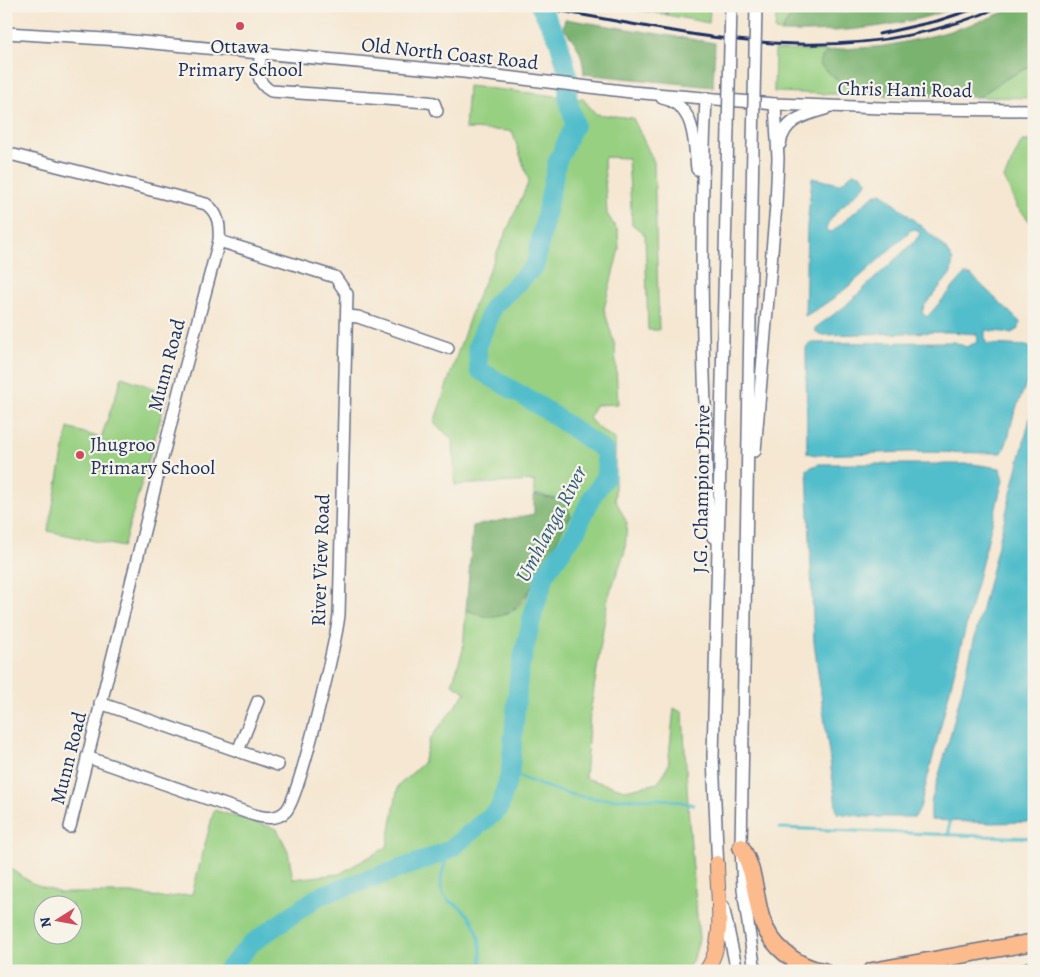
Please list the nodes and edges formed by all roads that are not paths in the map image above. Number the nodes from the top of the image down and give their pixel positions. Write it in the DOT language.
graph roads {
  1 [pos="731,6"];
  2 [pos="756,6"];
  3 [pos="6,33"];
  4 [pos="261,54"];
  5 [pos="631,92"];
  6 [pos="706,98"];
  7 [pos="775,104"];
  8 [pos="836,106"];
  9 [pos="1034,110"];
  10 [pos="437,111"];
  11 [pos="6,153"];
  12 [pos="778,158"];
  13 [pos="702,198"];
  14 [pos="219,241"];
  15 [pos="348,316"];
  16 [pos="448,348"];
  17 [pos="748,482"];
  18 [pos="718,555"];
  19 [pos="258,701"];
  20 [pos="100,703"];
  21 [pos="238,751"];
  22 [pos="87,757"];
  23 [pos="278,765"];
  24 [pos="70,827"];
  25 [pos="740,847"];
  26 [pos="717,863"];
  27 [pos="1034,942"];
  28 [pos="1034,969"];
  29 [pos="706,971"];
  30 [pos="737,971"];
  31 [pos="755,971"];
  32 [pos="823,971"];
  33 [pos="872,971"];
  34 [pos="1027,971"];
  1 -- 18 [label="street, J.G. Champion Drive, bridge"];
  2 -- 17 [label="street, bridge"];
  3 -- 4 [label="street, Old North Coast Road"];
  4 -- 5 [label="street, Old North Coast Road"];
  4 -- 10 [label="street"];
  5 -- 6 [label="street, Old North Coast Road"];
  5 -- 13 [label="street"];
  6 -- 7 [label="street, Old North Coast Road"];
  6 -- 13 [label="street"];
  7 -- 8 [label="street, Chris Hani Road"];
  7 -- 12 [label="street"];
  8 -- 9 [label="street, Chris Hani Road"];
  8 -- 12 [label="street"];
  11 -- 14 [label="street, Munn Road"];
  12 -- 17 [label="street"];
  13 -- 18 [label="street"];
  14 -- 15 [label="street, River View Road"];
  14 -- 20 [label="street, Munn Road"];
  15 -- 16 [label="street"];
  15 -- 22 [label="street, River View Road"];
  17 -- 25 [label="street"];
  18 -- 26 [label="street, J.G. Champion Drive"];
  19 -- 21 [label="street"];
  20 -- 21 [label="street"];
  20 -- 22 [label="street, Munn Road"];
  21 -- 23 [label="street"];
  22 -- 24 [label="street, Munn Road"];
  25 -- 31 [label="street"];
  25 -- 32 [label="highway"];
  26 -- 29 [label="main road"];
  26 -- 30 [label="street, J.G. Champion Drive"];
  27 -- 33 [label="highway"];
  28 -- 34 [label="highway"];
}
